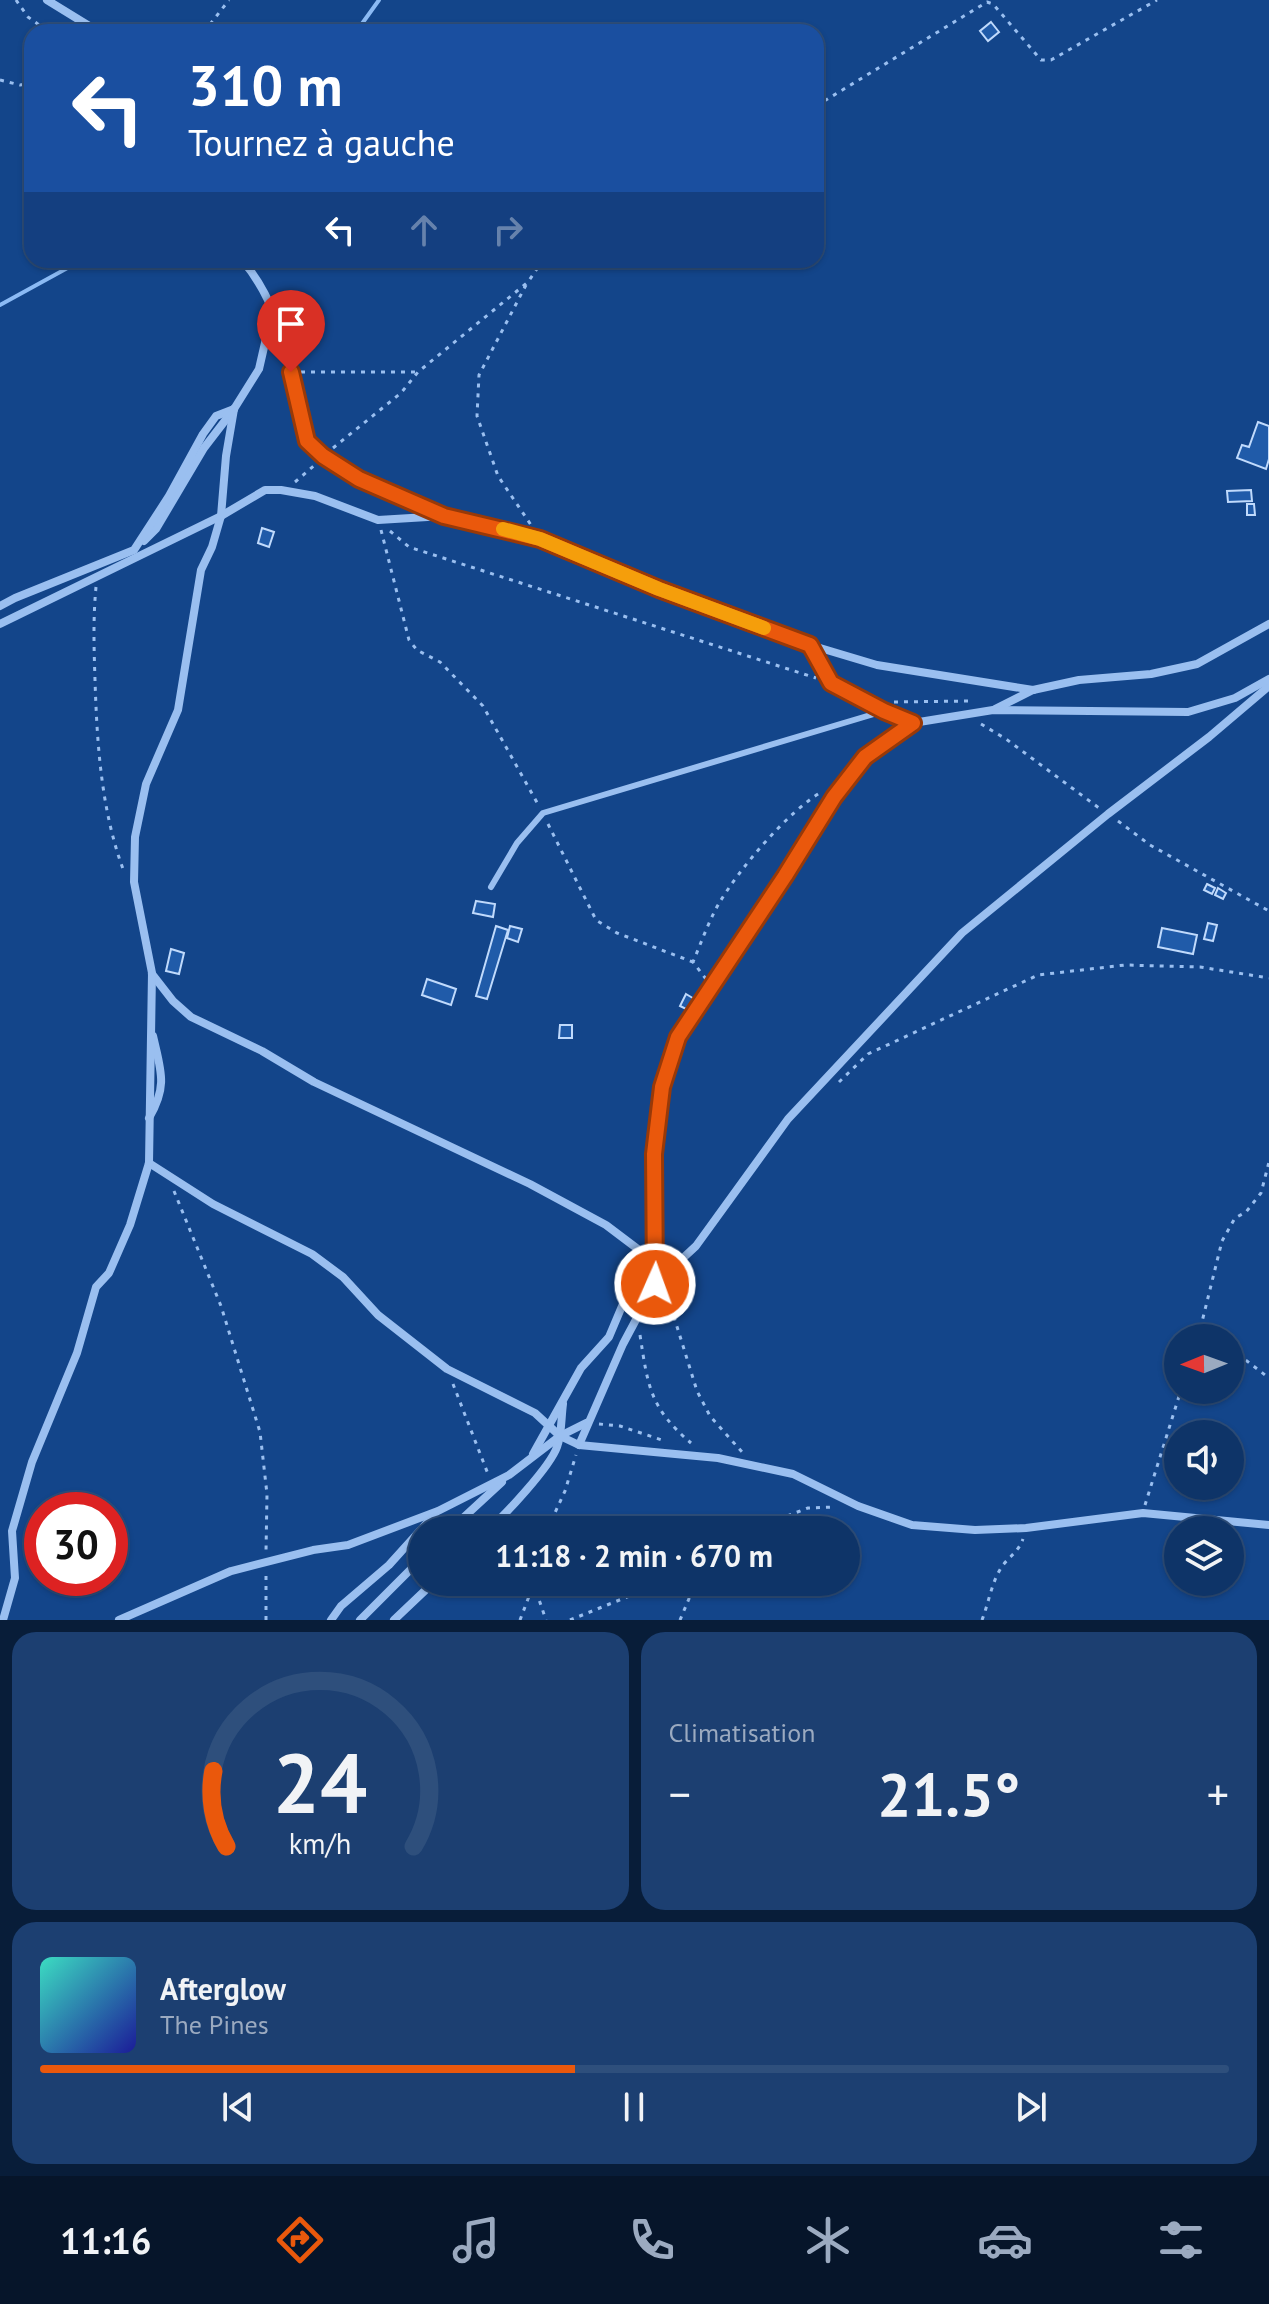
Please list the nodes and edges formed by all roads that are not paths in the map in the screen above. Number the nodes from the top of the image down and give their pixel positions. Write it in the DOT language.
graph roads {
  1 [pos="47,0"];
  2 [pos="86,24"];
  3 [pos="249,268"];
  4 [pos="273,307"];
  5 [pos="234,409"];
  6 [pos="221,516"];
  7 [pos="444,516"];
  8 [pos="134,550"];
  9 [pos="128,560"];
  10 [pos="0,606"];
  11 [pos="0,624"];
  12 [pos="1269,624"];
  13 [pos="810,645"];
  14 [pos="1269,679"];
  15 [pos="1269,686"];
  16 [pos="1033,690"];
  17 [pos="993,710"];
  18 [pos="884,711"];
  19 [pos="913,723"];
  20 [pos="491,887"];
  21 [pos="152,973"];
  22 [pos="149,1163"];
  23 [pos="644,1254"];
  24 [pos="655,1262"];
  25 [pos="659,1281"];
  26 [pos="564,1399"];
  27 [pos="587,1422"];
  28 [pos="550,1424"];
  29 [pos="560,1436"];
  30 [pos="579,1445"];
  31 [pos="533,1455"];
  32 [pos="509,1475"];
  33 [pos="438,1511"];
  34 [pos="465,1516"];
  35 [pos="503,1516"];
  36 [pos="1269,1525"];
  37 [pos="408,1572"];
  38 [pos="419,1596"];
  39 [pos="3,1620"];
  40 [pos="119,1620"];
  41 [pos="331,1620"];
  42 [pos="360,1620"];
  43 [pos="394,1620"];
  1 -- 2 [label="street"];
  3 -- 4 [label="street"];
  4 -- 5 [label="street"];
  4 -- 7 [label="street"];
  5 -- 6 [label="street"];
  5 -- 8 [label="street"];
  6 -- 7 [label="street"];
  6 -- 9 [label="street"];
  6 -- 21 [label="street"];
  7 -- 13 [label="street"];
  8 -- 9 [label="street"];
  8 -- 10 [label="street"];
  9 -- 11 [label="street"];
  12 -- 16 [label="street"];
  13 -- 16 [label="street"];
  13 -- 18 [label="street"];
  14 -- 17 [label="street"];
  15 -- 25 [label="street"];
  16 -- 17 [label="street"];
  17 -- 19 [label="street"];
  18 -- 19 [label="street"];
  18 -- 20 [label="lane"];
  19 -- 24 [label="street"];
  21 -- 22 [label="street"];
  21 -- 23 [label="street"];
  22 -- 28 [label="street"];
  22 -- 39 [label="street"];
  23 -- 24 [label="street"];
  23 -- 26 [label="street"];
  24 -- 25 [label="street"];
  25 -- 27 [label="street"];
  26 -- 28 [label="street"];
  26 -- 29 [label="street"];
  27 -- 29 [label="street"];
  27 -- 30 [label="street"];
  28 -- 29 [label="street"];
  28 -- 31 [label="street"];
  29 -- 30 [label="street"];
  29 -- 31 [label="street"];
  29 -- 35 [label="street"];
  30 -- 36 [label="street"];
  31 -- 32 [label="street"];
  32 -- 33 [label="street"];
  32 -- 34 [label="street"];
  33 -- 40 [label="street"];
  33 -- 41 [label="street"];
  37 -- 42 [label="street"];
  38 -- 43 [label="street"];
}
